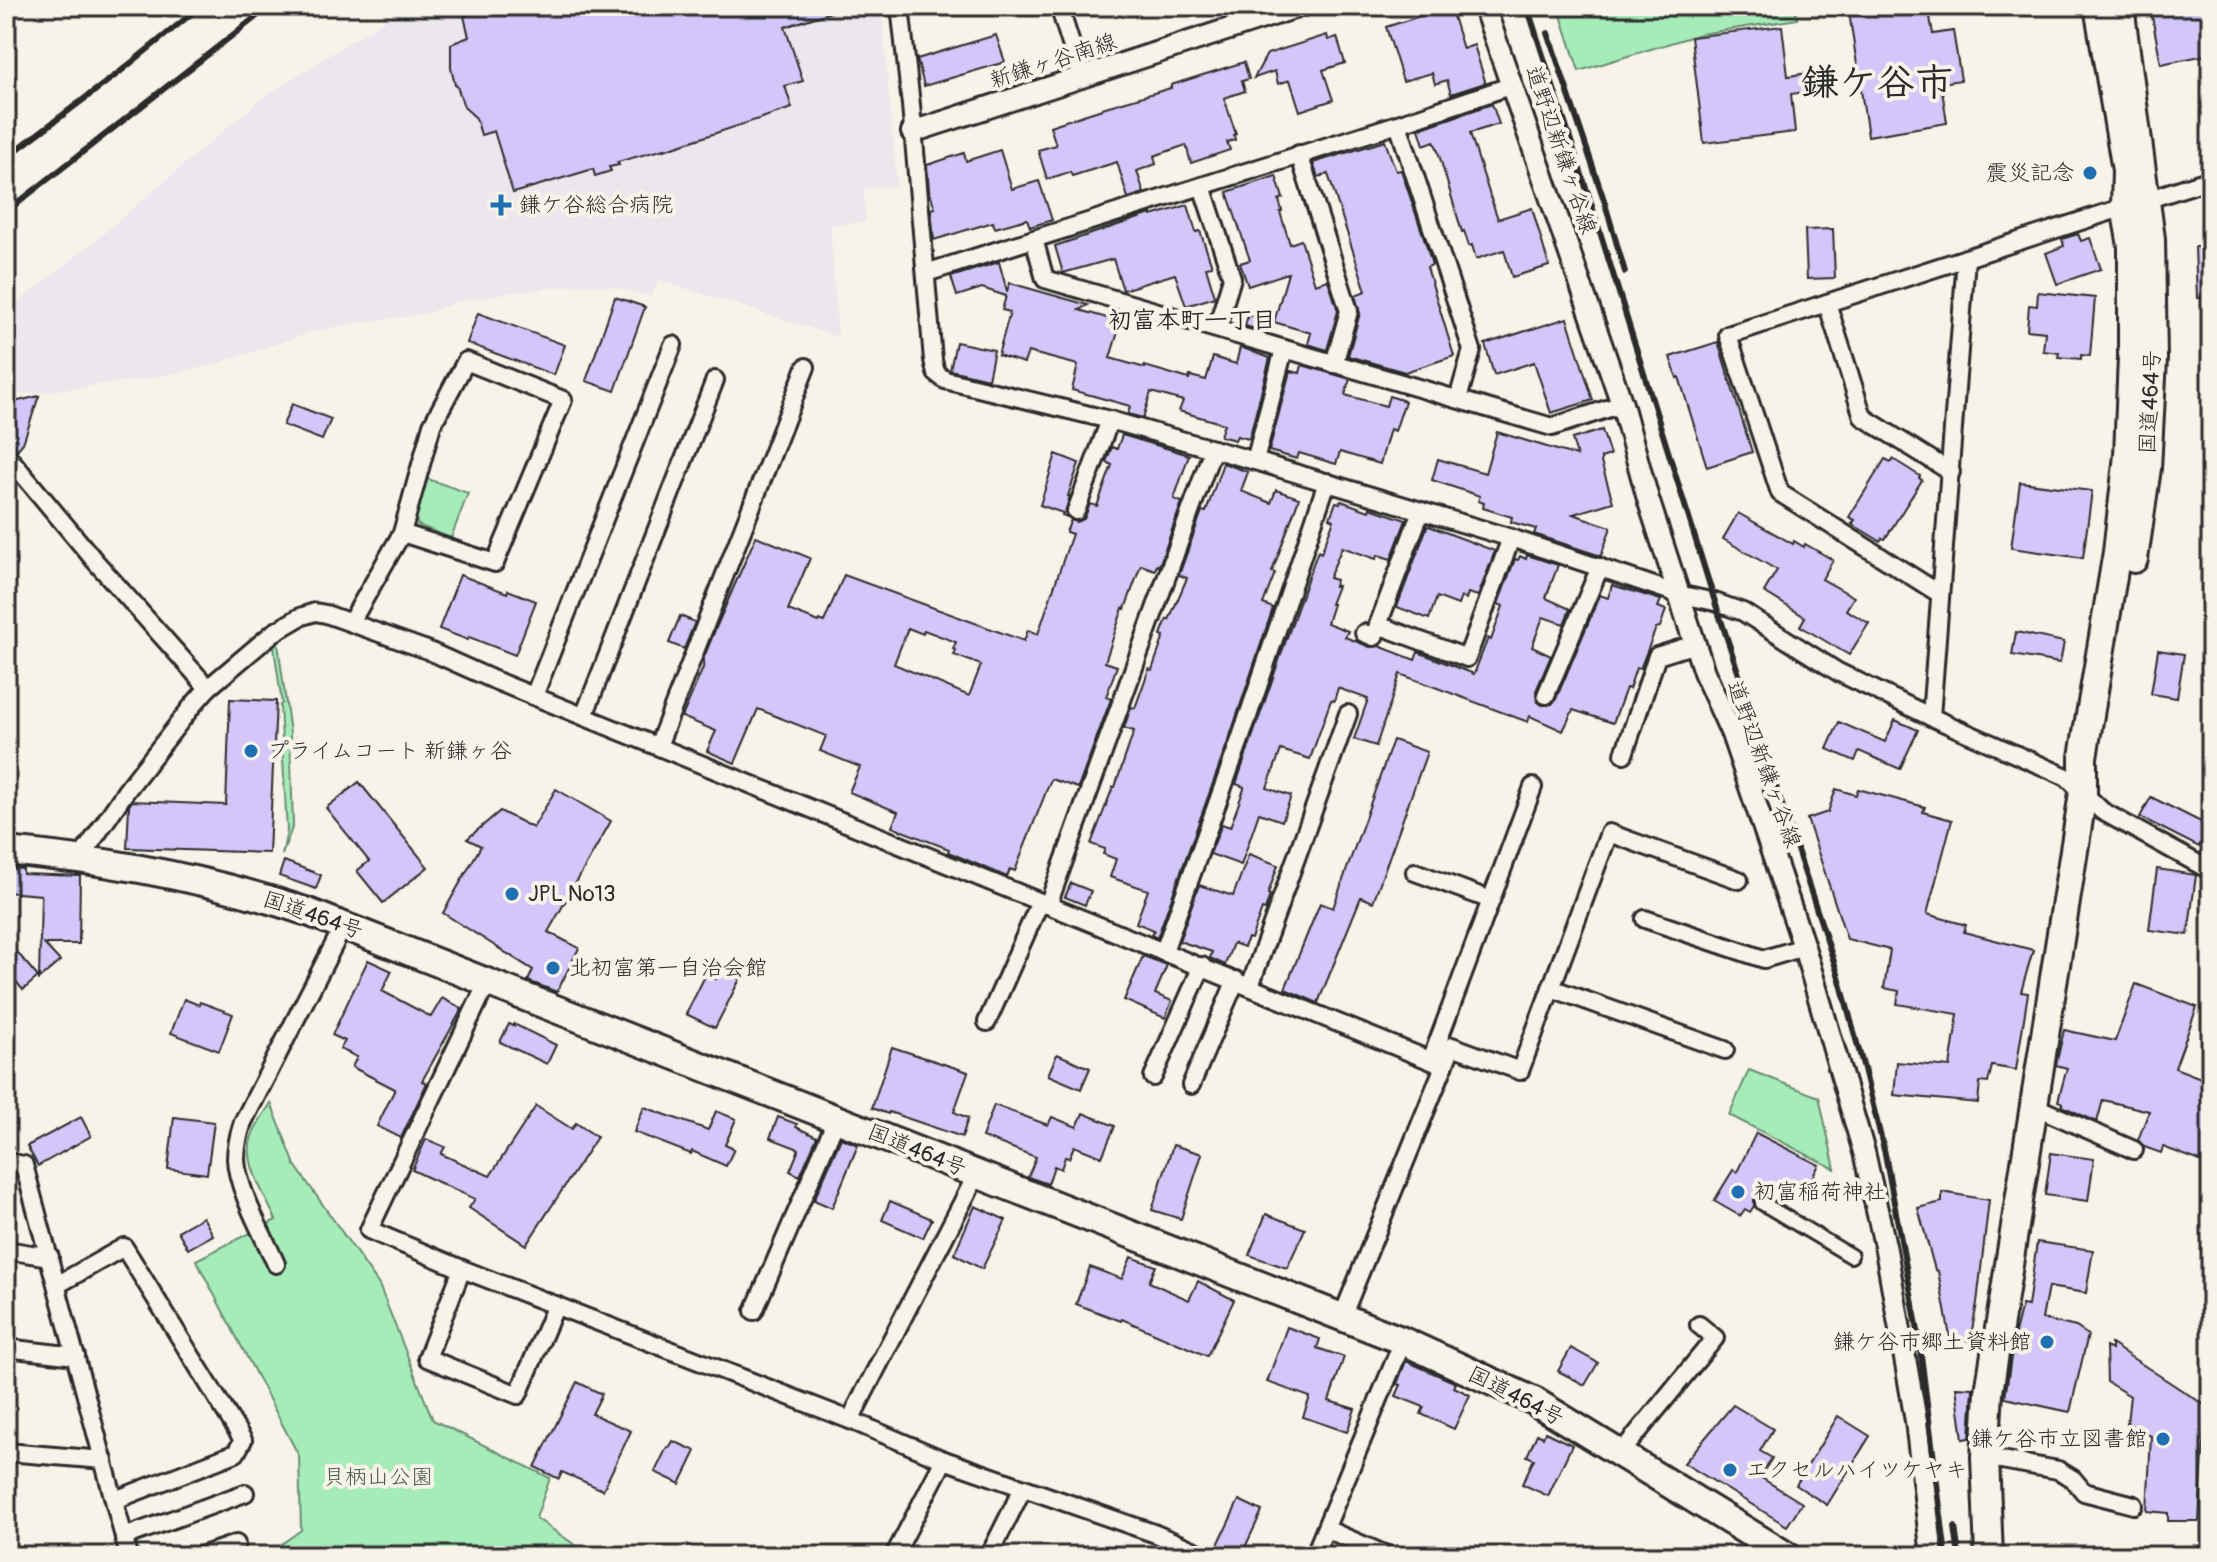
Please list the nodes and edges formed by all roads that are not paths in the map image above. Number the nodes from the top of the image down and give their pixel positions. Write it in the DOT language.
graph roads {
  1 [pos="900,6"];
  2 [pos="1059,6"];
  3 [pos="1300,6"];
  4 [pos="1484,6"];
  5 [pos="2098,6"];
  6 [pos="2120,6"];
  7 [pos="1081,76"];
  8 [pos="1513,85"];
  9 [pos="1398,124"];
  10 [pos="912,132"];
  11 [pos="1299,154"];
  12 [pos="2211,179"];
  13 [pos="1202,186"];
  14 [pos="2136,204"];
  15 [pos="1034,239"];
  16 [pos="1966,258"];
  17 [pos="926,273"];
  18 [pos="1827,303"];
  19 [pos="1217,327"];
  20 [pos="673,345"];
  21 [pos="1284,349"];
  22 [pos="1334,364"];
  23 [pos="806,367"];
  24 [pos="715,380"];
  25 [pos="1458,399"];
  26 [pos="1622,404"];
  27 [pos="1110,420"];
  28 [pos="1213,449"];
  29 [pos="6,454"];
  30 [pos="1255,461"];
  31 [pos="1951,472"];
  32 [pos="1327,482"];
  33 [pos="1076,511"];
  34 [pos="1421,511"];
  35 [pos="402,533"];
  36 [pos="1511,538"];
  37 [pos="1600,567"];
  38 [pos="1678,594"];
  39 [pos="1940,594"];
  40 [pos="351,622"];
  41 [pos="1695,644"];
  42 [pos="208,688"];
  43 [pos="1546,695"];
  44 [pos="534,696"];
  45 [pos="1348,714"];
  46 [pos="584,716"];
  47 [pos="1931,717"];
  48 [pos="658,746"];
  49 [pos="1624,754"];
  50 [pos="1533,787"];
  51 [pos="2083,793"];
  52 [pos="6,851"];
  53 [pos="80,859"];
  54 [pos="2211,871"];
  55 [pos="1415,872"];
  56 [pos="1739,880"];
  57 [pos="1491,900"];
  58 [pos="1044,903"];
  59 [pos="1645,919"];
  60 [pos="344,925"];
  61 [pos="1804,947"];
  62 [pos="1164,951"];
  63 [pos="1202,966"];
  64 [pos="488,981"];
  65 [pos="1243,983"];
  66 [pos="1551,988"];
  67 [pos="987,1022"];
  68 [pos="1725,1050"];
  69 [pos="1438,1063"];
  70 [pos="1153,1077"];
  71 [pos="1191,1085"];
  72 [pos="2034,1106"];
  73 [pos="837,1118"];
  74 [pos="2134,1150"];
  75 [pos="6,1162"];
  76 [pos="977,1174"];
  77 [pos="1762,1203"];
  78 [pos="6,1250"];
  79 [pos="1851,1256"];
  80 [pos="50,1257"];
  81 [pos="276,1264"];
  82 [pos="462,1269"];
  83 [pos="57,1285"];
  84 [pos="556,1305"];
  85 [pos="754,1311"];
  86 [pos="1342,1317"];
  87 [pos="1699,1325"];
  88 [pos="1403,1341"];
  89 [pos="6,1348"];
  90 [pos="76,1356"];
  91 [pos="850,1420"];
  92 [pos="6,1452"];
  93 [pos="1620,1454"];
  94 [pos="1985,1457"];
  95 [pos="104,1460"];
  96 [pos="944,1460"];
  97 [pos="1023,1488"];
  98 [pos="245,1493"];
  99 [pos="115,1500"];
  100 [pos="2134,1505"];
  101 [pos="1326,1529"];
  102 [pos="124,1537"];
  103 [pos="236,1544"];
  104 [pos="1184,1552"];
  105 [pos="129,1556"];
  106 [pos="201,1556"];
  107 [pos="894,1556"];
  108 [pos="989,1556"];
  109 [pos="1207,1556"];
  110 [pos="1314,1556"];
  111 [pos="1389,1556"];
  112 [pos="1787,1556"];
  113 [pos="1932,1556"];
  114 [pos="1989,1556"];
  1 -- 10 [label="street"];
  2 -- 7 [label="street"];
  3 -- 7 [label="street, 新鎌ヶ谷南線"];
  4 -- 8 [label="street, 道野辺新鎌ヶ谷線"];
  5 -- 14 [label="highway, 国道464号"];
  6 -- 14 [label="highway, 国道464号"];
  7 -- 10 [label="street, 新鎌ヶ谷南線"];
  8 -- 9 [label="street"];
  8 -- 26 [label="street, 道野辺新鎌ヶ谷線"];
  9 -- 11 [label="street"];
  9 -- 25 [label="street"];
  10 -- 17 [label="street"];
  11 -- 13 [label="street"];
  11 -- 22 [label="street"];
  12 -- 14 [label="street"];
  13 -- 15 [label="street"];
  13 -- 19 [label="street"];
  14 -- 16 [label="street"];
  14 -- 51 [label="highway, 国道464号"];
  15 -- 17 [label="street"];
  15 -- 19 [label="street"];
  16 -- 18 [label="street"];
  16 -- 31 [label="street"];
  17 -- 27 [label="street"];
  18 -- 31 [label="street"];
  18 -- 39 [label="street"];
  19 -- 21 [label="street"];
  20 -- 44 [label="street"];
  21 -- 22 [label="street"];
  21 -- 30 [label="street"];
  22 -- 25 [label="street"];
  23 -- 48 [label="street"];
  24 -- 46 [label="street"];
  25 -- 26 [label="street"];
  26 -- 38 [label="street, 道野辺新鎌ヶ谷線"];
  27 -- 28 [label="street"];
  27 -- 33 [label="street"];
  28 -- 30 [label="street"];
  28 -- 58 [label="street"];
  29 -- 42 [label="street"];
  30 -- 32 [label="street"];
  31 -- 39 [label="street"];
  32 -- 34 [label="street"];
  32 -- 62 [label="street"];
  34 -- 36 [label="street"];
  34 -- 36 [label="street"];
  35 -- 35 [label="street"];
  35 -- 40 [label="street"];
  36 -- 37 [label="street"];
  37 -- 38 [label="street"];
  37 -- 43 [label="street"];
  38 -- 41 [label="street, 道野辺新鎌ヶ谷線"];
  38 -- 47 [label="street"];
  39 -- 47 [label="street"];
  40 -- 42 [label="street"];
  40 -- 44 [label="street"];
  41 -- 49 [label="street"];
  41 -- 61 [label="street, 道野辺新鎌ヶ谷線"];
  42 -- 53 [label="street"];
  44 -- 46 [label="street"];
  45 -- 65 [label="street"];
  46 -- 48 [label="street"];
  47 -- 51 [label="street"];
  48 -- 58 [label="street"];
  50 -- 57 [label="street"];
  51 -- 54 [label="street"];
  51 -- 72 [label="highway, 国道464号"];
  52 -- 53 [label="highway, 国道464号"];
  53 -- 60 [label="highway, 国道464号"];
  55 -- 57 [label="street"];
  56 -- 66 [label="street"];
  57 -- 69 [label="street"];
  58 -- 62 [label="street"];
  58 -- 67 [label="street"];
  59 -- 61 [label="street"];
  60 -- 64 [label="highway, 国道464号"];
  60 -- 81 [label="street"];
  61 -- 113 [label="street, 道野辺新鎌ヶ谷線"];
  62 -- 63 [label="street"];
  63 -- 65 [label="street"];
  63 -- 70 [label="street"];
  64 -- 73 [label="highway, 国道464号"];
  64 -- 82 [label="street"];
  65 -- 69 [label="street"];
  65 -- 71 [label="street"];
  66 -- 68 [label="street"];
  66 -- 69 [label="street"];
  69 -- 86 [label="street"];
  72 -- 74 [label="street"];
  72 -- 94 [label="highway, 国道464号"];
  73 -- 76 [label="highway, 国道464号"];
  73 -- 85 [label="street"];
  75 -- 80 [label="street"];
  76 -- 86 [label="highway, 国道464号"];
  76 -- 91 [label="street"];
  77 -- 79 [label="street"];
  78 -- 80 [label="street"];
  80 -- 83 [label="street"];
  82 -- 84 [label="street"];
  82 -- 84 [label="street"];
  83 -- 90 [label="street"];
  83 -- 99 [label="street"];
  84 -- 91 [label="street"];
  86 -- 88 [label="highway, 国道464号"];
  87 -- 93 [label="street"];
  88 -- 93 [label="highway, 国道464号"];
  88 -- 101 [label="street"];
  89 -- 90 [label="street"];
  90 -- 95 [label="street"];
  91 -- 96 [label="street"];
  92 -- 95 [label="street"];
  93 -- 112 [label="highway, 国道464号"];
  94 -- 100 [label="street"];
  94 -- 114 [label="highway, 国道464号"];
  95 -- 99 [label="street"];
  96 -- 97 [label="street"];
  96 -- 107 [label="street"];
  97 -- 104 [label="street"];
  97 -- 108 [label="street"];
  98 -- 102 [label="street"];
  99 -- 102 [label="street"];
  101 -- 110 [label="street"];
  101 -- 111 [label="street"];
  102 -- 105 [label="street"];
  103 -- 106 [label="street"];
  104 -- 109 [label="street"];
}
